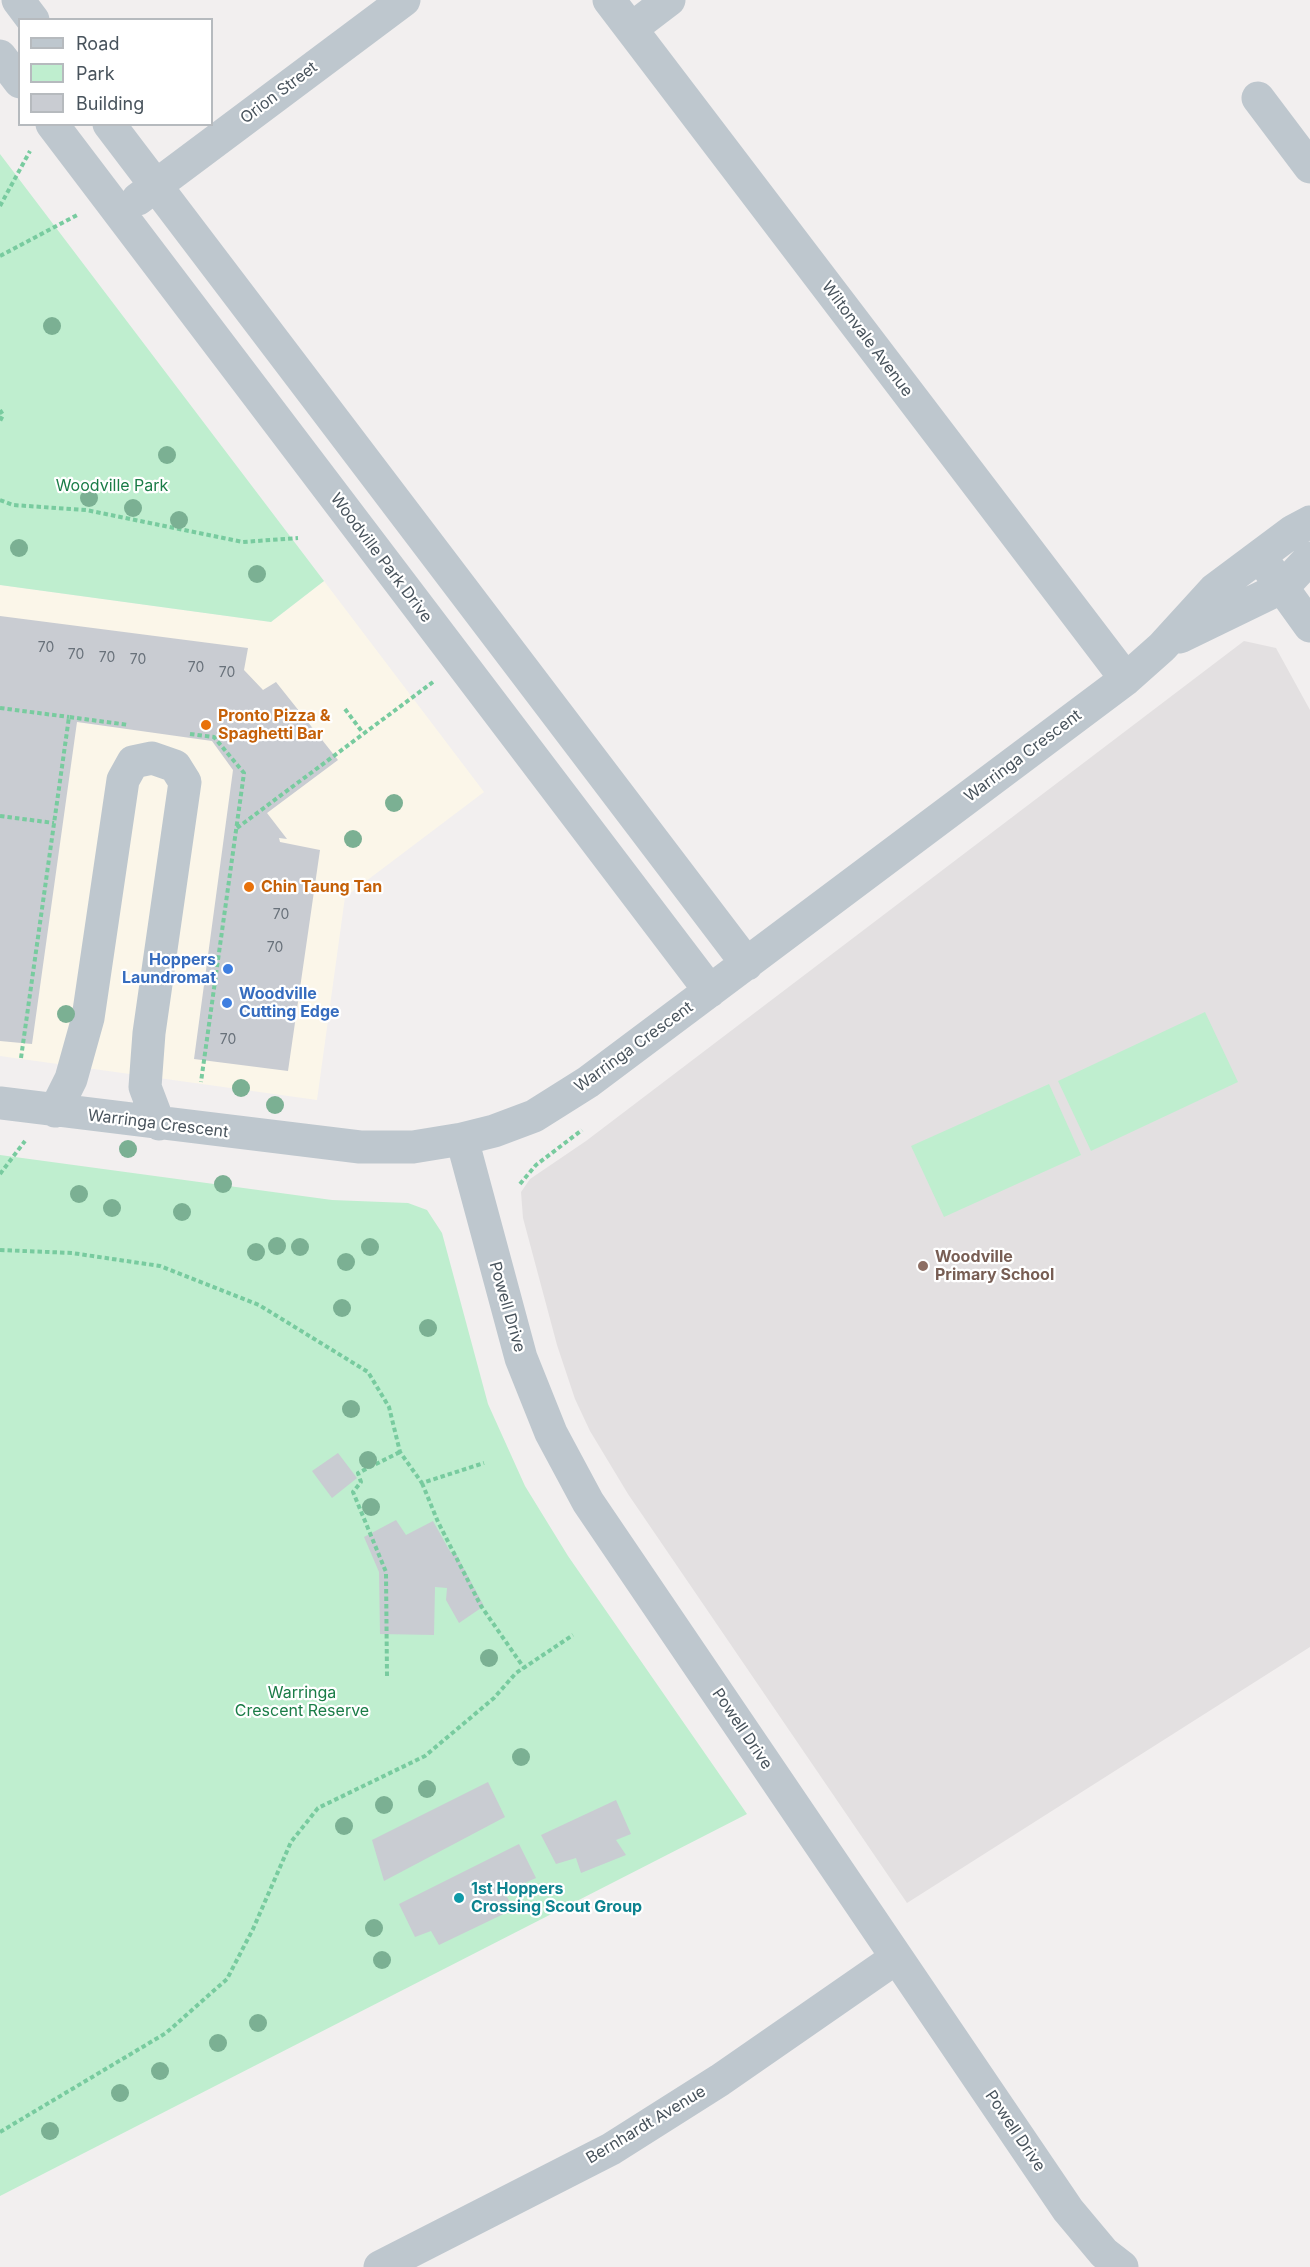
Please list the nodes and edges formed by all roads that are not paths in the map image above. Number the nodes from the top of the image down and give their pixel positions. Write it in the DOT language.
graph roads {
  1 [pos="18,0"];
  2 [pos="404,0"];
  3 [pos="609,0"];
  4 [pos="669,0"];
  5 [pos="32,18"];
  6 [pos="631,28"];
  7 [pos="0,56"];
  8 [pos="18,79"];
  9 [pos="1258,98"];
  10 [pos="111,126"];
  11 [pos="44,133"];
  12 [pos="1310,167"];
  13 [pos="154,186"];
  14 [pos="114,205"];
  15 [pos="1310,522"];
  16 [pos="1259,557"];
  17 [pos="1310,558"];
  18 [pos="1283,587"];
  19 [pos="1310,626"];
  20 [pos="1162,646"];
  21 [pos="1126,679"];
  22 [pos="747,964"];
  23 [pos="710,991"];
  24 [pos="0,1103"];
  25 [pos="54,1111"];
  26 [pos="159,1124"];
  27 [pos="462,1139"];
  28 [pos="896,1958"];
  29 [pos="380,2267"];
  30 [pos="1122,2267"];
  1 -- 5 [label="street"];
  2 -- 13 [label="street, Orion Street"];
  3 -- 6 [label="street, Wiltonvale Avenue"];
  4 -- 6 [label="street"];
  6 -- 21 [label="street, Wiltonvale Avenue"];
  7 -- 8 [label="street"];
  9 -- 12 [label="street"];
  10 -- 13 [label="street"];
  11 -- 14 [label="street, Woodville Park Drive"];
  13 -- 14 [label="street, Orion Street"];
  13 -- 22 [label="street"];
  14 -- 23 [label="street, Woodville Park Drive"];
  15 -- 16 [label="street, Warringa Crescent"];
  16 -- 18 [label="street"];
  16 -- 20 [label="street, Warringa Crescent"];
  17 -- 18 [label="street, Warringa Crescent"];
  18 -- 19 [label="street"];
  18 -- 20 [label="street, Warringa Crescent"];
  20 -- 21 [label="street, Warringa Crescent"];
  21 -- 22 [label="street, Warringa Crescent"];
  22 -- 23 [label="street, Warringa Crescent"];
  23 -- 27 [label="street, Warringa Crescent"];
  24 -- 25 [label="street, Warringa Crescent"];
  25 -- 26 [label="street, Warringa Crescent"];
  25 -- 26 [label="street"];
  26 -- 27 [label="street, Warringa Crescent"];
  27 -- 28 [label="street, Powell Drive"];
  28 -- 29 [label="street, Bernhardt Avenue"];
  28 -- 30 [label="street, Powell Drive"];
}
